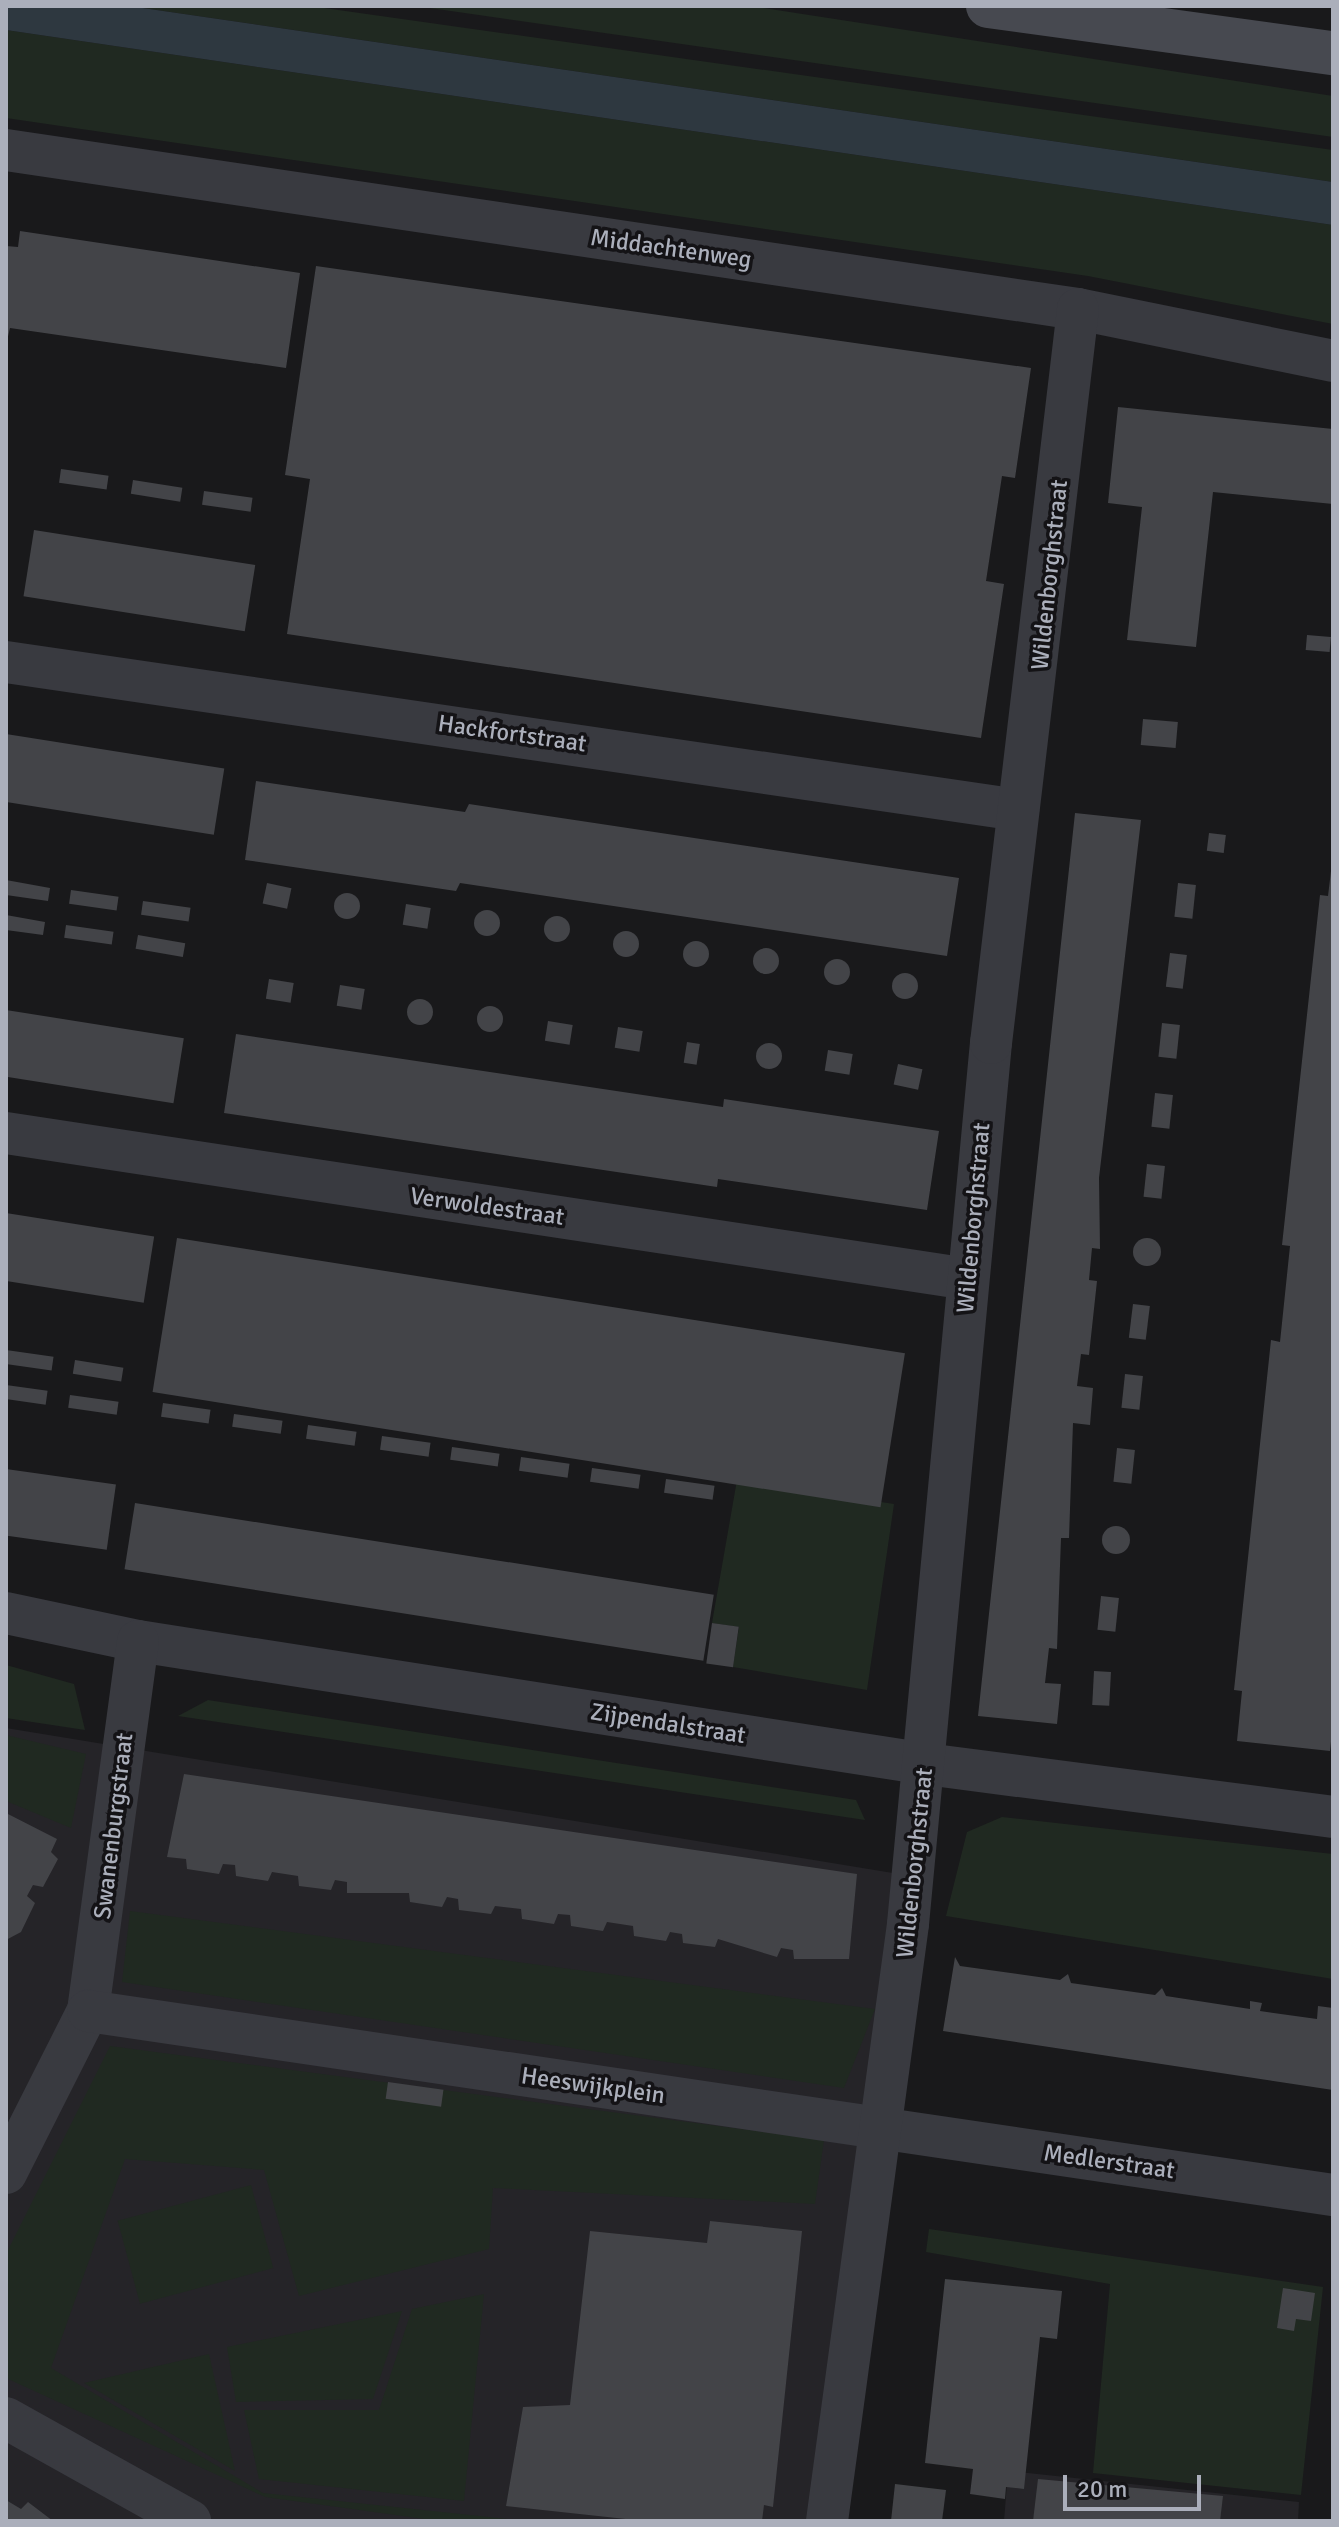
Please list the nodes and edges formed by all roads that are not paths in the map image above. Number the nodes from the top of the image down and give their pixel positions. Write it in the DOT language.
graph roads {
  1 [pos="988,6"];
  2 [pos="1333,53"];
  3 [pos="6,150"];
  4 [pos="1078,309"];
  5 [pos="1333,361"];
  6 [pos="6,662"];
  7 [pos="1018,810"];
  8 [pos="6,1133"];
  9 [pos="968,1279"];
  10 [pos="6,1613"];
  11 [pos="138,1641"];
  12 [pos="926,1764"];
  13 [pos="1333,1817"];
  14 [pos="88,2011"];
  15 [pos="884,2129"];
  16 [pos="6,2173"];
  17 [pos="1333,2195"];
  18 [pos="6,2418"];
  19 [pos="190,2521"];
  20 [pos="827,2521"];
  1 -- 2 [label="main road"];
  3 -- 4 [label="street, Middachtenweg"];
  4 -- 5 [label="street, Middachtenweg"];
  4 -- 7 [label="street, Wildenborghstraat"];
  6 -- 7 [label="street, Hackfortstraat"];
  7 -- 9 [label="street, Wildenborghstraat"];
  8 -- 9 [label="street, Verwoldestraat"];
  9 -- 12 [label="street, Wildenborghstraat"];
  10 -- 11 [label="street, Zijpendalstraat"];
  11 -- 12 [label="street, Zijpendalstraat"];
  11 -- 14 [label="street, Swanenburgstraat"];
  12 -- 13 [label="street, Zijpendalstraat"];
  12 -- 15 [label="street, Wildenborghstraat"];
  14 -- 15 [label="street, Heeswijkplein"];
  14 -- 16 [label="street"];
  15 -- 17 [label="street, Medlerstraat"];
  15 -- 20 [label="street"];
  18 -- 19 [label="street"];
}
